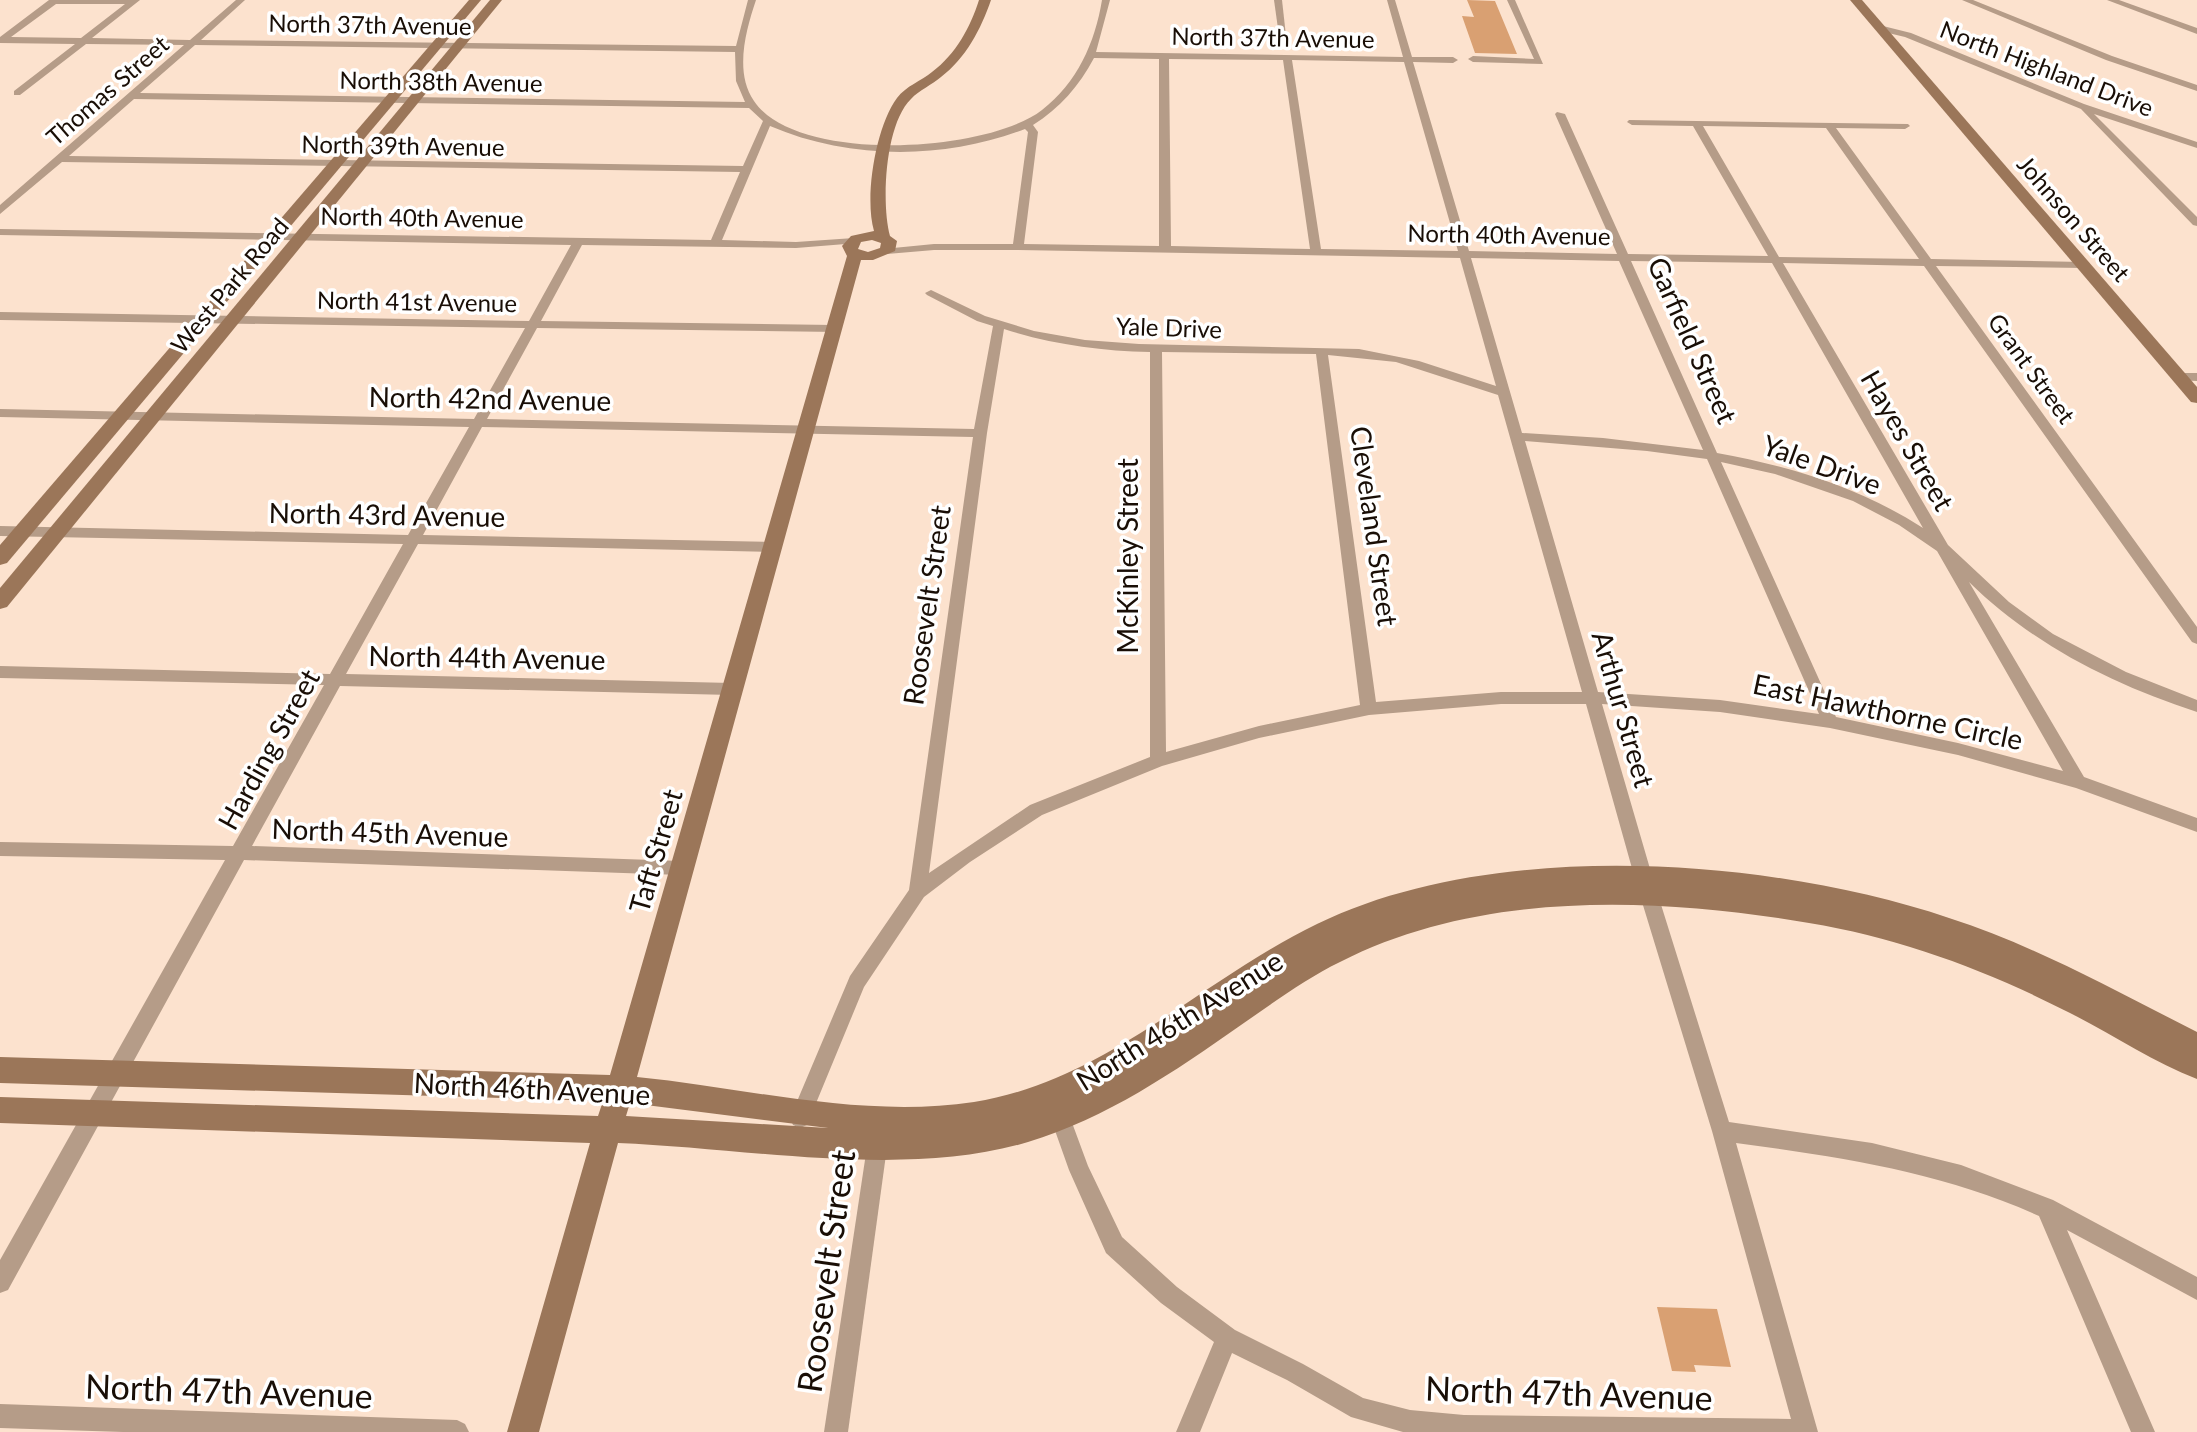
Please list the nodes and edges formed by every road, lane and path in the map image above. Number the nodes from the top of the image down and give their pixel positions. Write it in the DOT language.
graph roads {
  1 [pos="241,0"];
  2 [pos="475,0"];
  3 [pos="496,0"];
  4 [pos="752,0"];
  5 [pos="985,0"];
  6 [pos="1106,0"];
  7 [pos="1278,0"];
  8 [pos="1391,0"];
  9 [pos="1511,0"];
  10 [pos="1848,0"];
  11 [pos="1856,0"];
  12 [pos="1966,0"];
  13 [pos="1989,0"];
  14 [pos="2111,0"];
  15 [pos="54,1"];
  16 [pos="134,1"];
  17 [pos="1883,29"];
  18 [pos="2197,31"];
  19 [pos="1,40"];
  20 [pos="85,40"];
  21 [pos="193,41"];
  22 [pos="1284,43"];
  23 [pos="437,45"];
  24 [pos="459,45"];
  25 [pos="740,49"];
  26 [pos="1092,55"];
  27 [pos="1164,56"];
  28 [pos="1287,57"];
  29 [pos="1408,59"];
  30 [pos="1473,59"];
  31 [pos="1453,60"];
  32 [pos="1914,69"];
  33 [pos="2197,79"];
  34 [pos="2197,88"];
  35 [pos="17,93"];
  36 [pos="131,96"];
  37 [pos="389,101"];
  38 [pos="413,101"];
  39 [pos="751,105"];
  40 [pos="2081,106"];
  41 [pos="1560,114"];
  42 [pos="767,122"];
  43 [pos="1632,122"];
  44 [pos="1696,123"];
  45 [pos="1027,125"];
  46 [pos="1829,125"];
  47 [pos="1905,126"];
  48 [pos="791,133"];
  49 [pos="760,137"];
  50 [pos="2197,145"];
  51 [pos="886,149"];
  52 [pos="60,159"];
  53 [pos="336,164"];
  54 [pos="360,164"];
  55 [pos="745,169"];
  56 [pos="876,204"];
  57 [pos="0,211"];
  58 [pos="2197,223"];
  59 [pos="0,232"];
  60 [pos="273,236"];
  61 [pos="300,237"];
  62 [pos="579,241"];
  63 [pos="715,243"];
  64 [pos="855,245"];
  65 [pos="883,246"];
  66 [pos="1018,247"];
  67 [pos="1165,249"];
  68 [pos="1316,252"];
  69 [pos="1464,255"];
  70 [pos="1625,258"];
  71 [pos="1774,260"];
  72 [pos="1930,263"];
  73 [pos="2083,265"];
  74 [pos="846,286"];
  75 [pos="931,293"];
  76 [pos="0,316"];
  77 [pos="202,319"];
  78 [pos="230,320"];
  79 [pos="534,324"];
  80 [pos="998,327"];
  81 [pos="834,329"];
  82 [pos="1156,350"];
  83 [pos="1322,352"];
  84 [pos="2188,377"];
  85 [pos="1505,393"];
  86 [pos="2197,398"];
  87 [pos="0,413"];
  88 [pos="122,415"];
  89 [pos="152,415"];
  90 [pos="478,422"];
  91 [pos="806,429"];
  92 [pos="980,433"];
  93 [pos="1518,437"];
  94 [pos="1712,458"];
  95 [pos="0,531"];
  96 [pos="22,532"];
  97 [pos="57,533"];
  98 [pos="415,541"];
  99 [pos="773,547"];
  100 [pos="1945,550"];
  101 [pos="0,558"];
  102 [pos="0,602"];
  103 [pos="2197,638"];
  104 [pos="0,672"];
  105 [pos="336,680"];
  106 [pos="732,689"];
  107 [pos="1594,698"];
  108 [pos="2197,706"];
  109 [pos="1369,709"];
  110 [pos="1830,722"];
  111 [pos="1158,761"];
  112 [pos="2078,782"];
  113 [pos="2197,825"];
  114 [pos="0,849"];
  115 [pos="239,853"];
  116 [pos="681,868"];
  117 [pos="1647,888"];
  118 [pos="918,892"];
  119 [pos="2047,980"];
  120 [pos="2197,1046"];
  121 [pos="2197,1066"];
  122 [pos="0,1070"];
  123 [pos="114,1073"];
  124 [pos="622,1089"];
  125 [pos="1056,1107"];
  126 [pos="0,1110"];
  127 [pos="802,1110"];
  128 [pos="92,1113"];
  129 [pos="610,1130"];
  130 [pos="879,1131"];
  131 [pos="1722,1131"];
  132 [pos="795,1139"];
  133 [pos="2046,1207"];
  134 [pos="0,1282"];
  135 [pos="2197,1289"];
  136 [pos="1227,1338"];
  137 [pos="0,1416"];
  138 [pos="1464,1429"];
  139 [pos="457,1432"];
  140 [pos="523,1432"];
  141 [pos="836,1432"];
  142 [pos="1188,1432"];
  143 [pos="1806,1432"];
  144 [pos="2143,1432"];
  1 -- 21 [label="street, Thomas Street"];
  2 -- 23 [label="street, West Park Road"];
  3 -- 24 [label="street, West Park Road"];
  4 -- 25 [label="street"];
  5 -- 51 [label="street, Taft Street"];
  6 -- 26 [label="street"];
  7 -- 22 [label="street"];
  8 -- 29 [label="street, Arthur Street"];
  9 -- 30 [label="street"];
  10 -- 32 [label="street, Johnson Street"];
  11 -- 17 [label="street, Johnson Street"];
  12 -- 34 [label="street"];
  13 -- 33 [label="street"];
  14 -- 18 [label="street"];
  15 -- 16 [label="street"];
  15 -- 19 [label="street"];
  16 -- 20 [label="street"];
  17 -- 32 [label="street, Johnson Street"];
  17 -- 40 [label="street, North Highland Drive"];
  19 -- 20 [label="street, North 37th Avenue"];
  20 -- 21 [label="street, North 37th Avenue"];
  20 -- 35 [label="street"];
  21 -- 23 [label="street, North 37th Avenue"];
  21 -- 36 [label="street, Thomas Street"];
  23 -- 24 [label="street, North 37th Avenue"];
  23 -- 37 [label="street, West Park Road"];
  24 -- 25 [label="street, North 37th Avenue"];
  24 -- 38 [label="street, West Park Road"];
  25 -- 39 [label="street"];
  26 -- 27 [label="street, North 37th Avenue"];
  26 -- 45 [label="street"];
  27 -- 28 [label="street, North 37th Avenue"];
  27 -- 67 [label="street"];
  28 -- 29 [label="street, North 37th Avenue"];
  28 -- 68 [label="street"];
  29 -- 31 [label="street, North 37th Avenue"];
  29 -- 69 [label="street, Arthur Street"];
  32 -- 73 [label="street, Johnson Street"];
  36 -- 37 [label="street, North 38th Avenue"];
  36 -- 52 [label="street, Thomas Street"];
  37 -- 38 [label="street, North 38th Avenue"];
  37 -- 53 [label="street, West Park Road"];
  38 -- 39 [label="street, North 38th Avenue"];
  38 -- 54 [label="street, West Park Road"];
  39 -- 42 [label="street"];
  40 -- 50 [label="street, North Highland Drive"];
  40 -- 58 [label="street"];
  41 -- 70 [label="street, Garfield Street"];
  42 -- 48 [label="street"];
  42 -- 49 [label="street"];
  43 -- 44 [label="street"];
  44 -- 46 [label="street"];
  44 -- 71 [label="street, Hayes Street"];
  45 -- 51 [label="street"];
  45 -- 66 [label="street"];
  46 -- 47 [label="street"];
  46 -- 72 [label="street, Grant Street"];
  48 -- 49 [label="street"];
  48 -- 51 [label="street"];
  49 -- 55 [label="street"];
  51 -- 56 [label="street, Taft Street"];
  52 -- 53 [label="street, North 39th Avenue"];
  52 -- 57 [label="street, Thomas Street"];
  53 -- 54 [label="street, North 39th Avenue"];
  53 -- 60 [label="street, West Park Road"];
  54 -- 55 [label="street, North 39th Avenue"];
  54 -- 61 [label="street, West Park Road"];
  55 -- 63 [label="street"];
  56 -- 64 [label="street, Taft Street"];
  56 -- 65 [label="street, Taft Street"];
  59 -- 60 [label="street, North 40th Avenue"];
  60 -- 61 [label="street, North 40th Avenue"];
  60 -- 77 [label="street, West Park Road"];
  61 -- 62 [label="street, North 40th Avenue"];
  61 -- 78 [label="street, West Park Road"];
  62 -- 63 [label="street, North 40th Avenue"];
  62 -- 79 [label="street, Harding Street"];
  63 -- 64 [label="street, North 40th Avenue"];
  64 -- 65 [label="street"];
  64 -- 74 [label="street, Taft Street"];
  65 -- 66 [label="street, North 40th Avenue"];
  65 -- 74 [label="street, Taft Street"];
  66 -- 67 [label="street, North 40th Avenue"];
  67 -- 68 [label="street, North 40th Avenue"];
  68 -- 69 [label="street, North 40th Avenue"];
  69 -- 70 [label="street, North 40th Avenue"];
  69 -- 85 [label="street, Arthur Street"];
  70 -- 71 [label="street, North 40th Avenue"];
  70 -- 94 [label="street, Garfield Street"];
  71 -- 72 [label="street, North 40th Avenue"];
  71 -- 100 [label="street, Hayes Street"];
  72 -- 73 [label="street, North 40th Avenue"];
  72 -- 103 [label="street, Grant Street"];
  73 -- 84 [label="street, Johnson Street"];
  74 -- 81 [label="street, Taft Street"];
  75 -- 80 [label="street, Yale Drive"];
  76 -- 77 [label="street, North 41st Avenue"];
  77 -- 78 [label="street, North 41st Avenue"];
  77 -- 88 [label="street, West Park Road"];
  78 -- 79 [label="street, North 41st Avenue"];
  78 -- 89 [label="street, West Park Road"];
  79 -- 81 [label="street, North 41st Avenue"];
  79 -- 90 [label="street, Harding Street"];
  80 -- 82 [label="street, Yale Drive"];
  80 -- 92 [label="street, Roosevelt Street"];
  81 -- 91 [label="street, Taft Street"];
  82 -- 83 [label="street, Yale Drive"];
  82 -- 111 [label="street, McKinley Street"];
  83 -- 85 [label="street, Yale Drive"];
  83 -- 109 [label="street, Cleveland Street"];
  84 -- 86 [label="street, Johnson Street"];
  85 -- 93 [label="street, Arthur Street"];
  87 -- 88 [label="street, North 42nd Avenue"];
  88 -- 89 [label="street, North 42nd Avenue"];
  88 -- 96 [label="street, West Park Road"];
  89 -- 90 [label="street, North 42nd Avenue"];
  89 -- 97 [label="street, West Park Road"];
  90 -- 91 [label="street, North 42nd Avenue"];
  90 -- 98 [label="street, Harding Street"];
  91 -- 92 [label="street, North 42nd Avenue"];
  91 -- 99 [label="street, Taft Street"];
  92 -- 118 [label="street, Roosevelt Street"];
  93 -- 94 [label="street, Yale Drive"];
  93 -- 107 [label="street, Arthur Street"];
  94 -- 100 [label="street, Yale Drive"];
  94 -- 110 [label="street, Garfield Street"];
  95 -- 96 [label="street, North 43rd Avenue"];
  96 -- 97 [label="street, North 43rd Avenue"];
  96 -- 101 [label="street, West Park Road"];
  97 -- 98 [label="street, North 43rd Avenue"];
  97 -- 102 [label="street, West Park Road"];
  98 -- 99 [label="street, North 43rd Avenue"];
  98 -- 105 [label="street, Harding Street"];
  99 -- 106 [label="street, Taft Street"];
  100 -- 108 [label="street, Yale Drive"];
  100 -- 112 [label="street, Hayes Street"];
  104 -- 105 [label="street, North 44th Avenue"];
  105 -- 106 [label="street, North 44th Avenue"];
  105 -- 115 [label="street, Harding Street"];
  106 -- 116 [label="street, Taft Street"];
  107 -- 109 [label="street, East Hawthorne Circle"];
  107 -- 110 [label="street, East Hawthorne Circle"];
  107 -- 117 [label="street, Arthur Street"];
  109 -- 111 [label="street, East Hawthorne Circle"];
  110 -- 112 [label="street, East Hawthorne Circle"];
  111 -- 118 [label="street, East Hawthorne Circle"];
  112 -- 113 [label="street, East Hawthorne Circle"];
  114 -- 115 [label="street, North 45th Avenue"];
  115 -- 116 [label="street, North 45th Avenue"];
  115 -- 123 [label="street, Harding Street"];
  116 -- 124 [label="street, Taft Street"];
  117 -- 119 [label="street, North 46th Avenue"];
  117 -- 125 [label="street, North 46th Avenue"];
  117 -- 131 [label="street, Arthur Street"];
  118 -- 127 [label="street, East Hawthorne Circle"];
  119 -- 120 [label="street, North 46th Avenue"];
  119 -- 121 [label="street, North 46th Avenue"];
  122 -- 123 [label="street, North 46th Avenue"];
  123 -- 124 [label="street, North 46th Avenue"];
  123 -- 128 [label="street, Harding Street"];
  124 -- 127 [label="street, North 46th Avenue"];
  124 -- 129 [label="street, Taft Street"];
  125 -- 130 [label="street, North 46th Avenue"];
  125 -- 136 [label="street, North 47th Avenue"];
  126 -- 128 [label="street, North 46th Avenue"];
  127 -- 130 [label="street, North 46th Avenue"];
  127 -- 132 [label="street, East Hawthorne Circle"];
  128 -- 129 [label="street, North 46th Avenue"];
  128 -- 134 [label="street, Harding Street"];
  129 -- 132 [label="street, North 46th Avenue"];
  129 -- 140 [label="street, Taft Street"];
  130 -- 132 [label="street, North 46th Avenue"];
  130 -- 141 [label="street, Roosevelt Street"];
  131 -- 133 [label="street"];
  131 -- 143 [label="street, Arthur Street"];
  133 -- 135 [label="street"];
  133 -- 144 [label="street"];
  136 -- 138 [label="street, North 47th Avenue"];
  136 -- 142 [label="street"];
  137 -- 139 [label="street, North 47th Avenue"];
  138 -- 143 [label="street, North 47th Avenue"];
}
